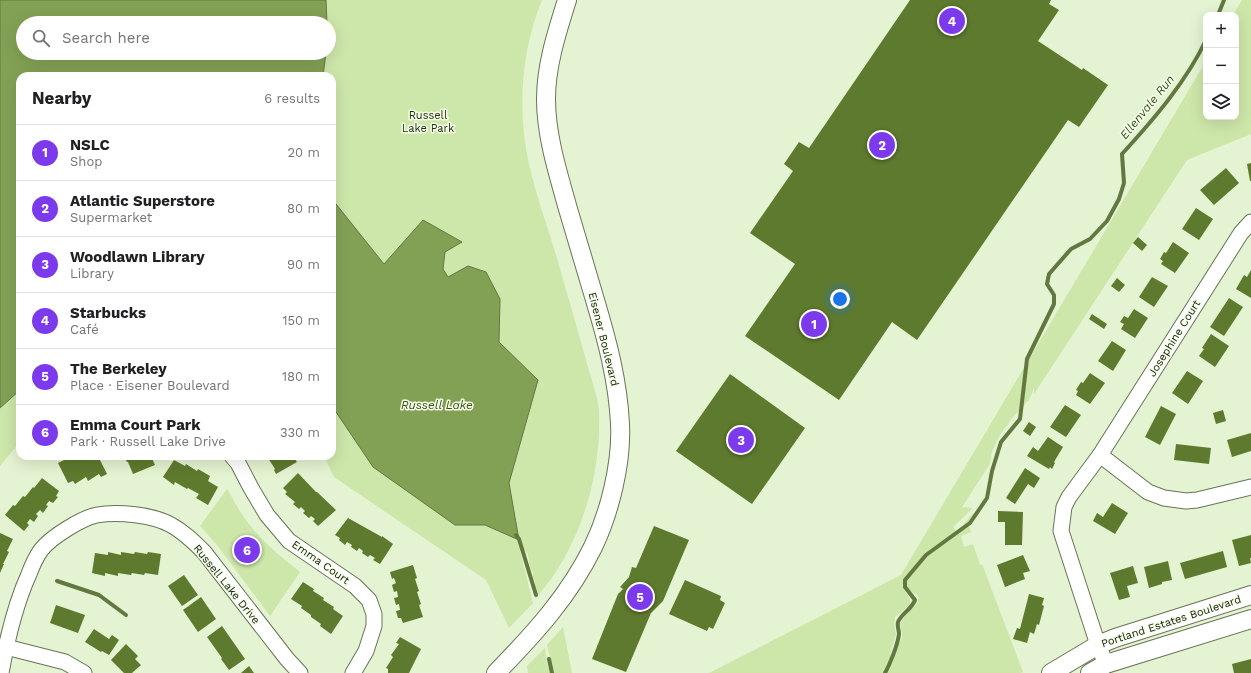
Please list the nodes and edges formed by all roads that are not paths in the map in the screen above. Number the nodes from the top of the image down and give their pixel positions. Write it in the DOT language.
graph roads {
  1 [pos="567,0"];
  2 [pos="1251,222"];
  3 [pos="1100,455"];
  4 [pos="235,460"];
  5 [pos="1251,487"];
  6 [pos="1251,595"];
  7 [pos="1251,619"];
  8 [pos="1098,645"];
  9 [pos="6,647"];
  10 [pos="1106,664"];
  11 [pos="2,673"];
  12 [pos="84,673"];
  13 [pos="300,673"];
  14 [pos="353,673"];
  15 [pos="496,673"];
  16 [pos="1051,673"];
  17 [pos="1090,673"];
  1 -- 15 [label="street, Eisener Boulevard"];
  2 -- 3 [label="street, Josephine Court"];
  3 -- 5 [label="street"];
  3 -- 8 [label="street, Josephine Court"];
  4 -- 14 [label="street, Emma Court"];
  6 -- 8 [label="street, Portland Estates Boulevard"];
  7 -- 10 [label="street, Portland Estates Boulevard"];
  8 -- 10 [label="street, Josephine Court"];
  8 -- 16 [label="street, Portland Estates Boulevard"];
  9 -- 11 [label="street, Russell Lake Drive"];
  9 -- 12 [label="street"];
  9 -- 13 [label="street, Russell Lake Drive"];
  10 -- 17 [label="street, Portland Estates Boulevard"];
}
